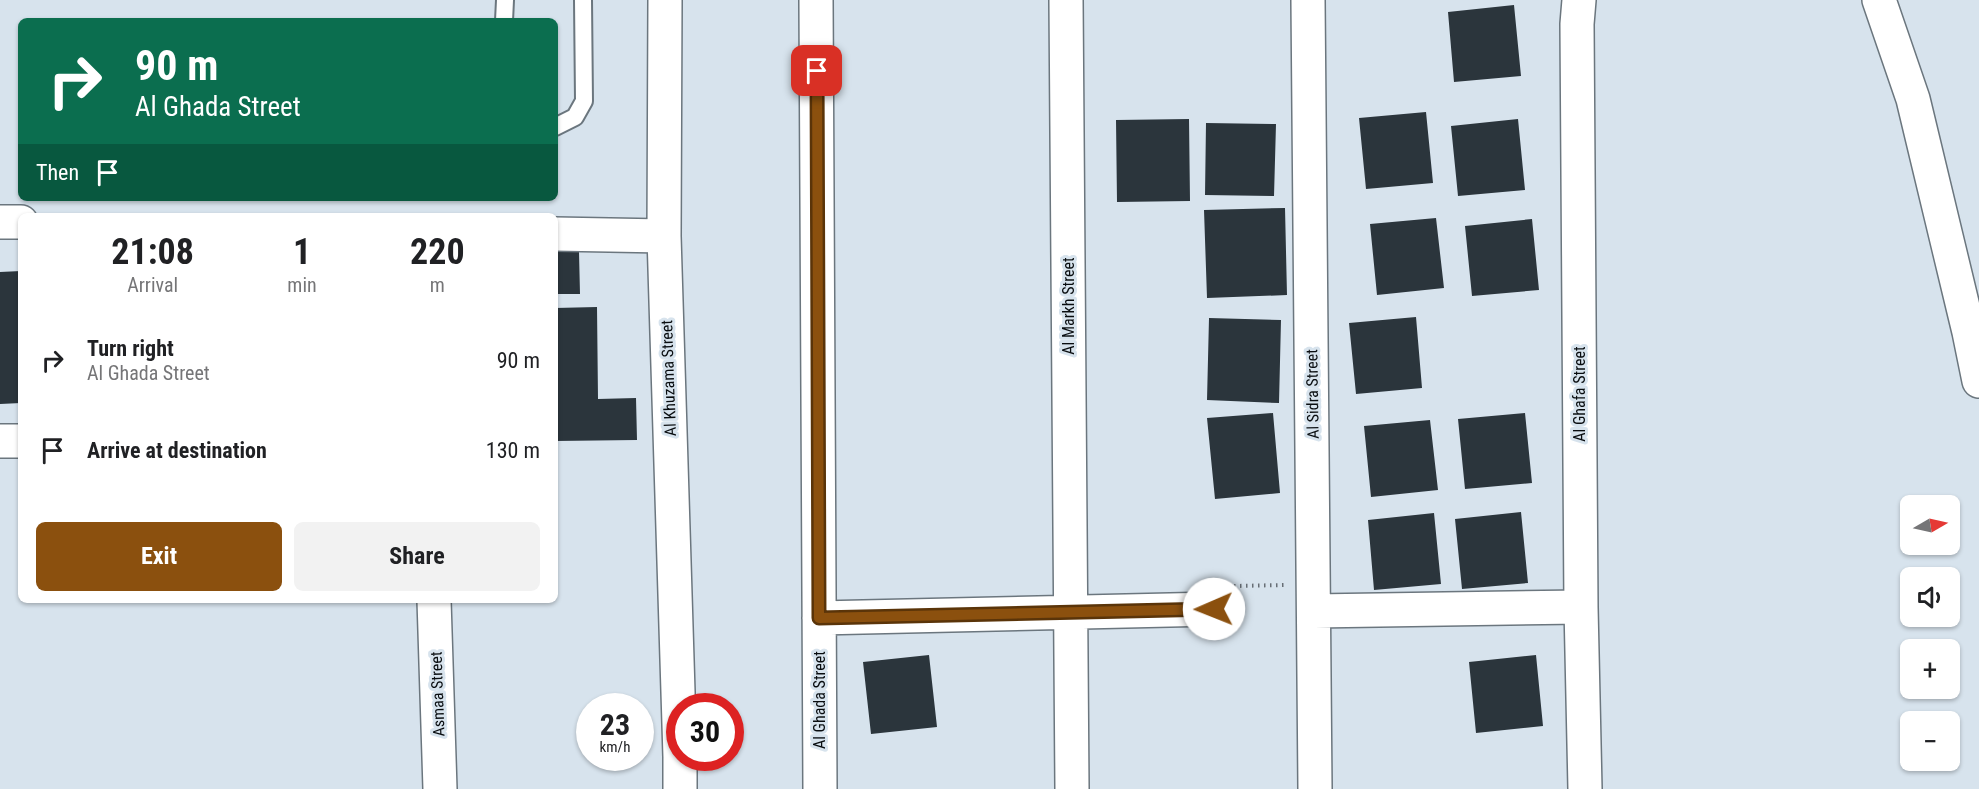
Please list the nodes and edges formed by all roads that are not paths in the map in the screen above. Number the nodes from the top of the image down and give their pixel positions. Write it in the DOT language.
graph roads {
  1 [pos="504,0"];
  2 [pos="583,0"];
  3 [pos="665,0"];
  4 [pos="816,0"];
  5 [pos="1066,0"];
  6 [pos="1308,0"];
  7 [pos="1579,0"];
  8 [pos="1879,0"];
  9 [pos="504,18"];
  10 [pos="558,126"];
  11 [pos="0,222"];
  12 [pos="18,222"];
  13 [pos="558,234"];
  14 [pos="664,236"];
  15 [pos="1979,381"];
  16 [pos="0,441"];
  17 [pos="18,441"];
  18 [pos="1314,597"];
  19 [pos="434,603"];
  20 [pos="1581,607"];
  21 [pos="1214,609"];
  22 [pos="1070,612"];
  23 [pos="819,618"];
  24 [pos="678,693"];
  25 [pos="680,771"];
  26 [pos="440,789"];
  27 [pos="680,789"];
  28 [pos="820,789"];
  29 [pos="1072,789"];
  30 [pos="1315,789"];
  31 [pos="1585,789"];
  1 -- 9 [label="lane"];
  2 -- 10 [label="lane"];
  3 -- 14 [label="street, Al Khuzama Street"];
  4 -- 23 [label="street, Al Ghada Street"];
  5 -- 22 [label="street, Al Markh Street"];
  6 -- 18 [label="street, Al Sidra Street"];
  7 -- 20 [label="street, Al Ghafa Street"];
  8 -- 15 [label="street"];
  11 -- 12 [label="street"];
  13 -- 14 [label="street"];
  14 -- 24 [label="street, Al Khuzama Street"];
  16 -- 17 [label="street"];
  18 -- 20 [label="street"];
  18 -- 30 [label="street, Al Sidra Street"];
  19 -- 26 [label="street, Asmaa Street"];
  20 -- 31 [label="street, Al Ghafa Street"];
  21 -- 22 [label="street"];
  22 -- 23 [label="street"];
  22 -- 29 [label="street, Al Markh Street"];
  23 -- 28 [label="street, Al Ghada Street"];
  25 -- 27 [label="street, Al Khuzama Street"];
}
